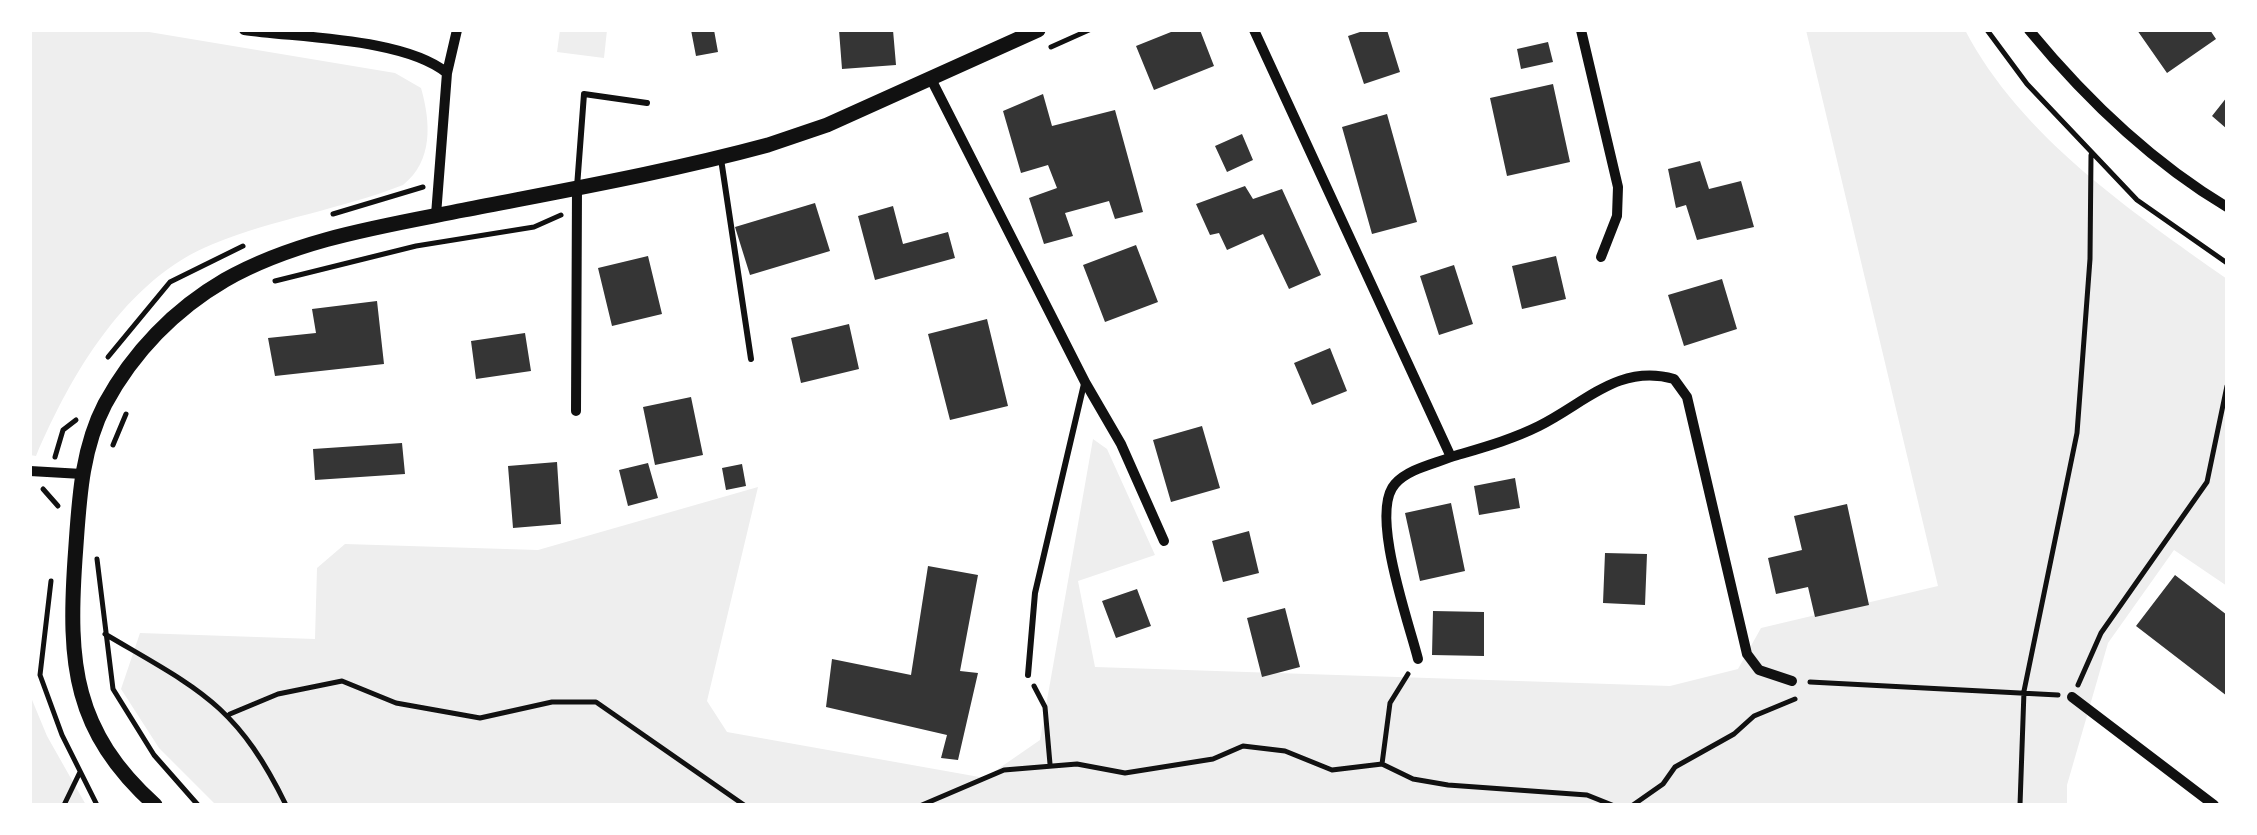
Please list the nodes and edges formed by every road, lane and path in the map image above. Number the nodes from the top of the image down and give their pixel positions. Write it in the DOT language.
graph roads {
  1 [pos="244,30"];
  2 [pos="457,30"];
  3 [pos="1038,30"];
  4 [pos="1089,30"];
  5 [pos="1254,30"];
  6 [pos="1581,30"];
  7 [pos="1987,30"];
  8 [pos="2029,30"];
  9 [pos="1040,51"];
  10 [pos="447,73"];
  11 [pos="931,80"];
  12 [pos="647,103"];
  13 [pos="2090,155"];
  14 [pos="720,158"];
  15 [pos="576,188"];
  16 [pos="2227,207"];
  17 [pos="578,208"];
  18 [pos="436,216"];
  19 [pos="1601,258"];
  20 [pos="2227,262"];
  21 [pos="260,286"];
  22 [pos="751,359"];
  23 [pos="1084,382"];
  24 [pos="2227,386"];
  25 [pos="128,408"];
  26 [pos="576,411"];
  27 [pos="2223,427"];
  28 [pos="1451,457"];
  29 [pos="107,460"];
  30 [pos="30,471"];
  31 [pos="82,474"];
  32 [pos="1164,541"];
  33 [pos="97,558"];
  34 [pos="106,634"];
  35 [pos="1418,658"];
  36 [pos="1028,675"];
  37 [pos="1792,681"];
  38 [pos="1812,683"];
  39 [pos="2024,691"];
  40 [pos="2072,696"];
  41 [pos="230,714"];
  42 [pos="1050,764"];
  43 [pos="1382,764"];
  44 [pos="80,772"];
  45 [pos="64,805"];
  46 [pos="156,805"];
  47 [pos="198,805"];
  48 [pos="286,805"];
  49 [pos="744,805"];
  50 [pos="922,805"];
  51 [pos="1612,805"];
  52 [pos="1633,805"];
  53 [pos="2020,805"];
  54 [pos="2214,805"];
  1 -- 10 [label="street"];
  2 -- 10 [label="street"];
  3 -- 11 [label="street"];
  4 -- 9 [label="path"];
  5 -- 28 [label="street"];
  6 -- 19 [label="street"];
  7 -- 13 [label="path"];
  8 -- 16 [label="street"];
  10 -- 18 [label="street"];
  11 -- 14 [label="street"];
  11 -- 23 [label="street"];
  12 -- 15 [label="lane"];
  13 -- 20 [label="path"];
  13 -- 39 [label="path"];
  14 -- 15 [label="street"];
  14 -- 22 [label="lane"];
  15 -- 17 [label="street"];
  15 -- 18 [label="street"];
  17 -- 21 [label="path"];
  17 -- 26 [label="street"];
  18 -- 31 [label="street"];
  23 -- 32 [label="street"];
  23 -- 36 [label="lane"];
  24 -- 27 [label="path"];
  25 -- 29 [label="path"];
  27 -- 40 [label="path"];
  28 -- 35 [label="street"];
  28 -- 37 [label="street"];
  30 -- 31 [label="street"];
  31 -- 46 [label="street"];
  33 -- 34 [label="path"];
  34 -- 41 [label="path"];
  34 -- 47 [label="path"];
  35 -- 43 [label="path"];
  36 -- 42 [label="path"];
  37 -- 38 [label="path"];
  38 -- 39 [label="path"];
  38 -- 52 [label="path"];
  39 -- 40 [label="path"];
  39 -- 53 [label="path"];
  40 -- 54 [label="street"];
  41 -- 48 [label="path"];
  41 -- 49 [label="path"];
  42 -- 43 [label="path"];
  42 -- 50 [label="path"];
  43 -- 51 [label="path"];
  44 -- 45 [label="path"];
}
